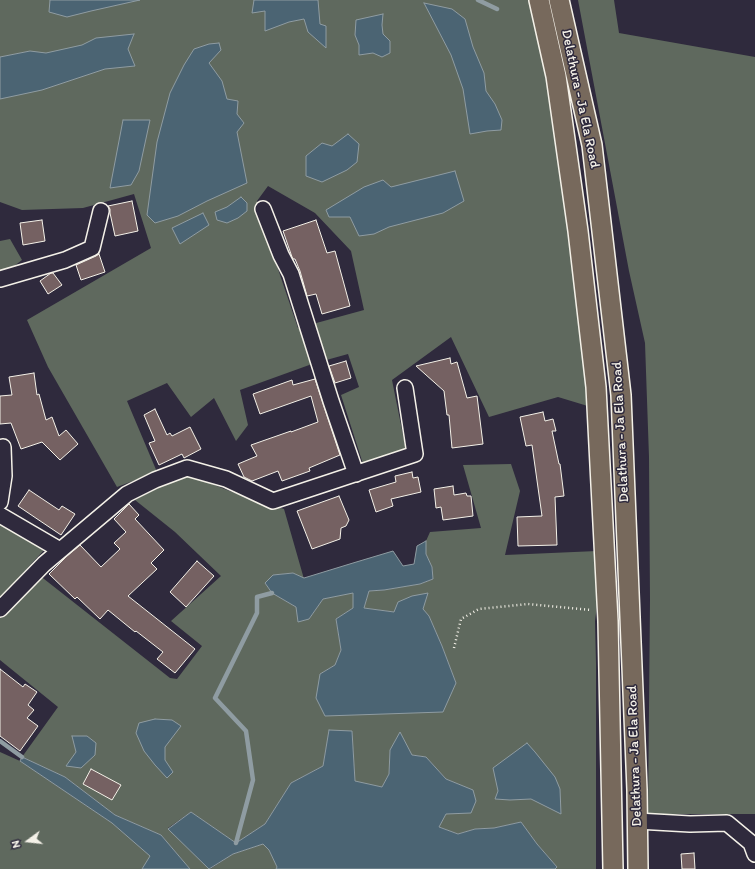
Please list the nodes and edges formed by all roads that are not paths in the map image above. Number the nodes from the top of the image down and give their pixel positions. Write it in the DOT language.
graph roads {
  1 [pos="539,0"];
  2 [pos="559,0"];
  3 [pos="263,209"];
  4 [pos="101,211"];
  5 [pos="0,279"];
  6 [pos="405,388"];
  7 [pos="3,447"];
  8 [pos="356,474"];
  9 [pos="0,502"];
  10 [pos="0,515"];
  11 [pos="60,550"];
  12 [pos="0,609"];
  13 [pos="637,821"];
  14 [pos="755,854"];
  15 [pos="613,869"];
  16 [pos="638,869"];
  1 -- 15 [label="main road, Delathura - Ja Ela Road"];
  2 -- 13 [label="main road, Delathura - Ja Ela Road"];
  3 -- 8 [label="street"];
  4 -- 5 [label="street"];
  6 -- 8 [label="street"];
  7 -- 9 [label="street"];
  8 -- 11 [label="street"];
  10 -- 11 [label="street"];
  11 -- 12 [label="street"];
  13 -- 14 [label="street"];
  13 -- 16 [label="main road, Delathura - Ja Ela Road"];
}
